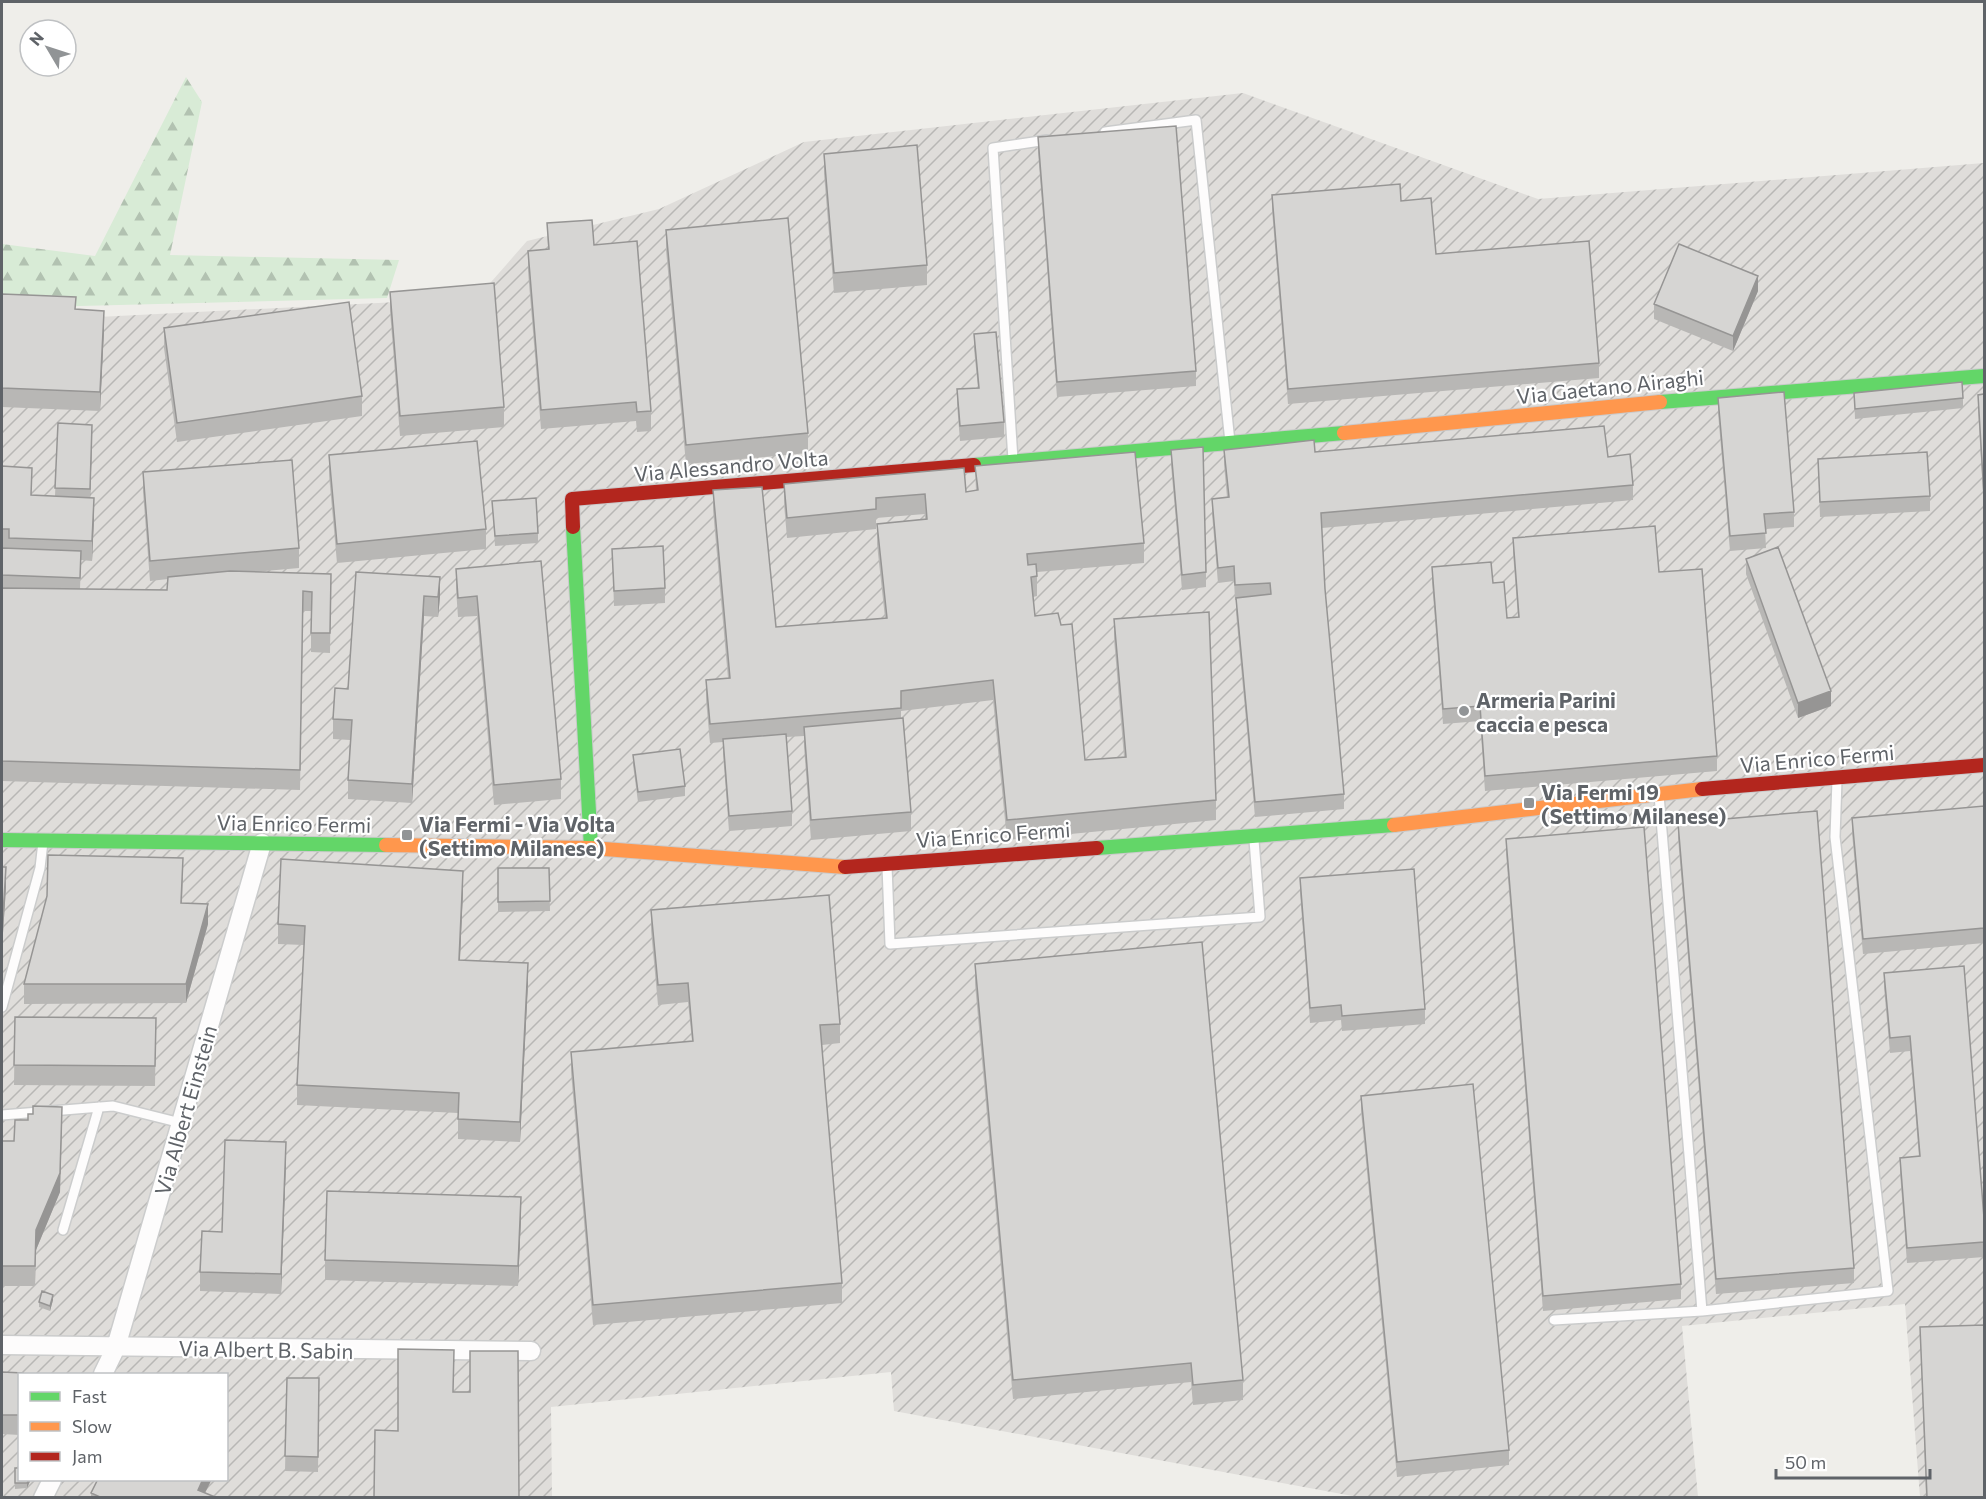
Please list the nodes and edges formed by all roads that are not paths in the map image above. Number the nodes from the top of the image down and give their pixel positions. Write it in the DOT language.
graph roads {
  1 [pos="1094,134"];
  2 [pos="1060,139"];
  3 [pos="1984,376"];
  4 [pos="1235,444"];
  5 [pos="1014,462"];
  6 [pos="1984,765"];
  7 [pos="1837,778"];
  8 [pos="1659,793"];
  9 [pos="1254,836"];
  10 [pos="2,840"];
  11 [pos="43,840"];
  12 [pos="262,843"];
  13 [pos="591,848"];
  14 [pos="886,863"];
  15 [pos="2,1007"];
  16 [pos="99,1107"];
  17 [pos="2,1115"];
  18 [pos="181,1123"];
  19 [pos="63,1230"];
  20 [pos="1702,1311"];
  21 [pos="1554,1320"];
  22 [pos="2,1345"];
  23 [pos="116,1347"];
  24 [pos="531,1351"];
  25 [pos="103,1373"];
  26 [pos="51,1481"];
  27 [pos="43,1497"];
  1 -- 4 [label="lane"];
  2 -- 5 [label="lane"];
  3 -- 4 [label="street, Via Gaetano Airaghi"];
  4 -- 5 [label="street, Via Alessandro Volta"];
  5 -- 13 [label="street, Via Alessandro Volta"];
  6 -- 7 [label="street, Via Enrico Fermi"];
  7 -- 8 [label="street, Via Enrico Fermi"];
  7 -- 20 [label="lane"];
  8 -- 9 [label="street, Via Enrico Fermi"];
  8 -- 20 [label="lane"];
  9 -- 14 [label="street, Via Enrico Fermi"];
  9 -- 14 [label="lane"];
  10 -- 11 [label="street, Via Enrico Fermi"];
  11 -- 12 [label="street, Via Enrico Fermi"];
  11 -- 15 [label="lane"];
  12 -- 13 [label="street, Via Enrico Fermi"];
  12 -- 18 [label="street, Via Albert Einstein"];
  13 -- 14 [label="street, Via Enrico Fermi"];
  16 -- 17 [label="lane"];
  16 -- 18 [label="lane"];
  16 -- 19 [label="lane"];
  18 -- 23 [label="street, Via Albert Einstein"];
  20 -- 21 [label="lane"];
  22 -- 23 [label="street, Via Albert B. Sabin"];
  23 -- 24 [label="street, Via Albert B. Sabin"];
  23 -- 25 [label="street, Via Albert Einstein"];
  26 -- 27 [label="street"];
}
